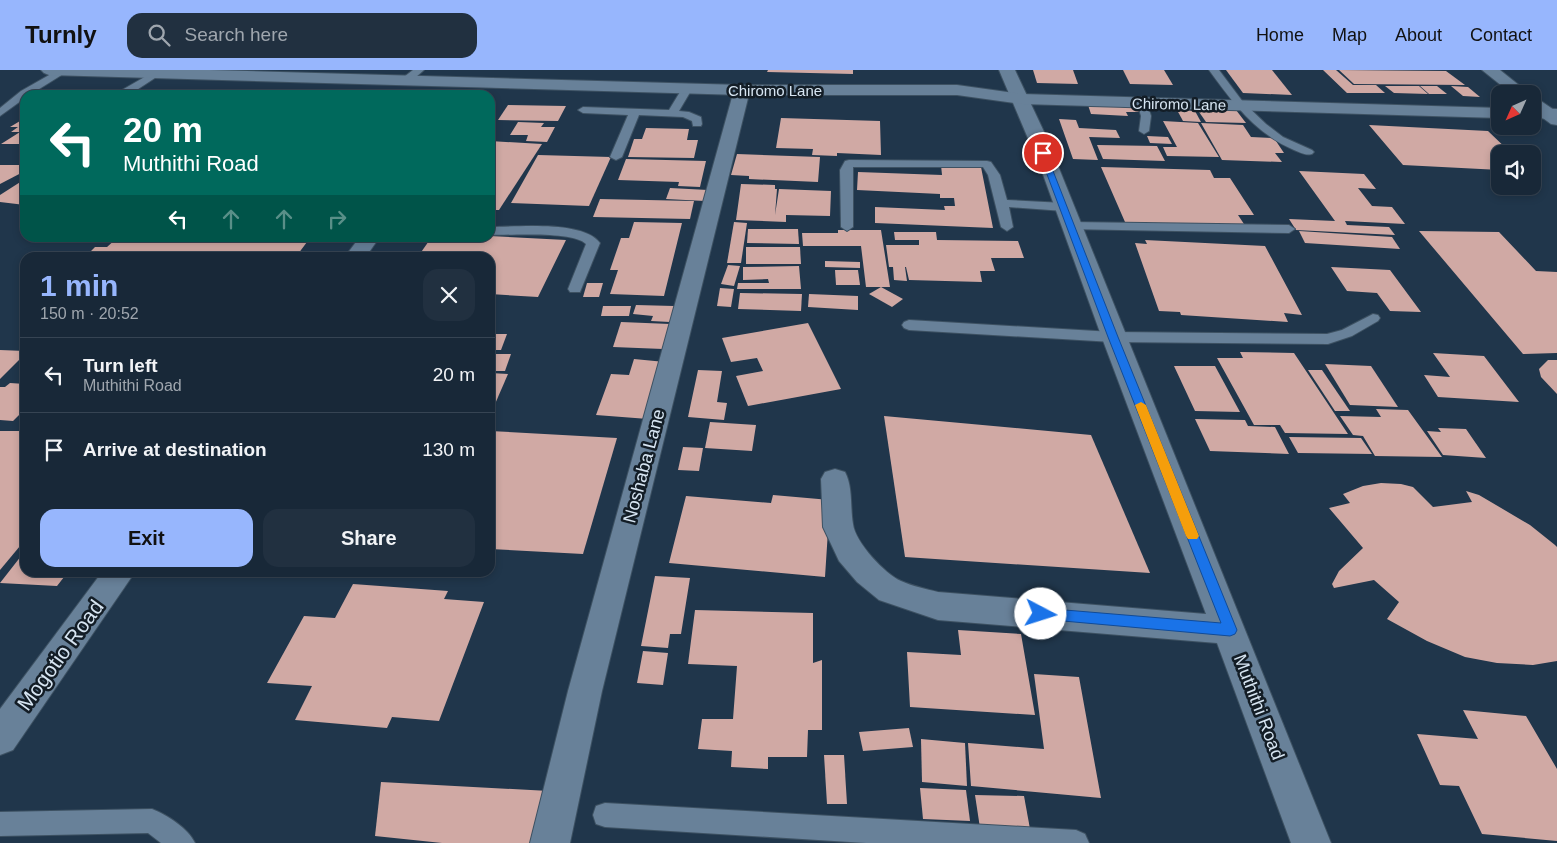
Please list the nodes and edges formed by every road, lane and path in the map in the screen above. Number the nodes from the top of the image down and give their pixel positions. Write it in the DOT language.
graph roads {
  1 [pos="419,70"];
  2 [pos="1007,70"];
  3 [pos="1214,70"];
  4 [pos="1490,70"];
  5 [pos="56,71"];
  6 [pos="155,74"];
  7 [pos="404,82"];
  8 [pos="1510,85"];
  9 [pos="482,89"];
  10 [pos="687,89"];
  11 [pos="30,90"];
  12 [pos="127,90"];
  13 [pos="742,90"];
  14 [pos="20,98"];
  15 [pos="1022,99"];
  16 [pos="1142,103"];
  17 [pos="1241,106"];
  18 [pos="582,110"];
  19 [pos="636,112"];
  20 [pos="673,112"];
  21 [pos="0,113"];
  22 [pos="1491,113"];
  23 [pos="697,124"];
  24 [pos="1144,132"];
  25 [pos="1308,152"];
  26 [pos="616,157"];
  27 [pos="1002,203"];
  28 [pos="1068,216"];
  29 [pos="847,227"];
  30 [pos="1007,227"];
  31 [pos="1289,229"];
  32 [pos="495,230"];
  33 [pos="575,289"];
  34 [pos="1373,318"];
  35 [pos="909,325"];
  36 [pos="1113,337"];
  37 [pos="835,479"];
  38 [pos="116,577"];
  39 [pos="1230,630"];
  40 [pos="0,738"];
  41 [pos="605,815"];
  42 [pos="0,824"];
  43 [pos="182,843"];
  44 [pos="550,843"];
  45 [pos="1076,843"];
  46 [pos="1311,843"];
  1 -- 7 [label="lane"];
  2 -- 15 [label="street, Muthithi Road"];
  3 -- 17 [label="lane"];
  4 -- 8 [label="street"];
  5 -- 6 [label="street, Chiromo Lane"];
  5 -- 11 [label="lane"];
  6 -- 7 [label="street, Chiromo Lane"];
  6 -- 12 [label="lane"];
  7 -- 9 [label="street, Chiromo Lane"];
  9 -- 10 [label="street, Chiromo Lane"];
  10 -- 13 [label="street, Chiromo Lane"];
  10 -- 20 [label="lane"];
  13 -- 15 [label="street, Chiromo Lane"];
  13 -- 44 [label="street, Noshaba Lane"];
  14 -- 21 [label="lane"];
  15 -- 16 [label="street, Chiromo Lane"];
  15 -- 28 [label="street, Muthithi Road"];
  16 -- 17 [label="street, Chiromo Lane"];
  16 -- 24 [label="lane"];
  17 -- 22 [label="street, Chiromo Lane"];
  17 -- 25 [label="lane"];
  18 -- 19 [label="lane"];
  19 -- 20 [label="lane"];
  19 -- 26 [label="lane"];
  20 -- 23 [label="lane"];
  27 -- 28 [label="lane"];
  27 -- 29 [label="lane"];
  27 -- 30 [label="lane"];
  28 -- 31 [label="lane"];
  28 -- 36 [label="street, Muthithi Road"];
  32 -- 33 [label="lane"];
  34 -- 36 [label="lane"];
  35 -- 36 [label="lane"];
  36 -- 39 [label="street, Muthithi Road"];
  37 -- 39 [label="street"];
  38 -- 40 [label="street, Mogotio Road"];
  39 -- 46 [label="street, Muthithi Road"];
  41 -- 45 [label="lane"];
  42 -- 43 [label="lane"];
}
